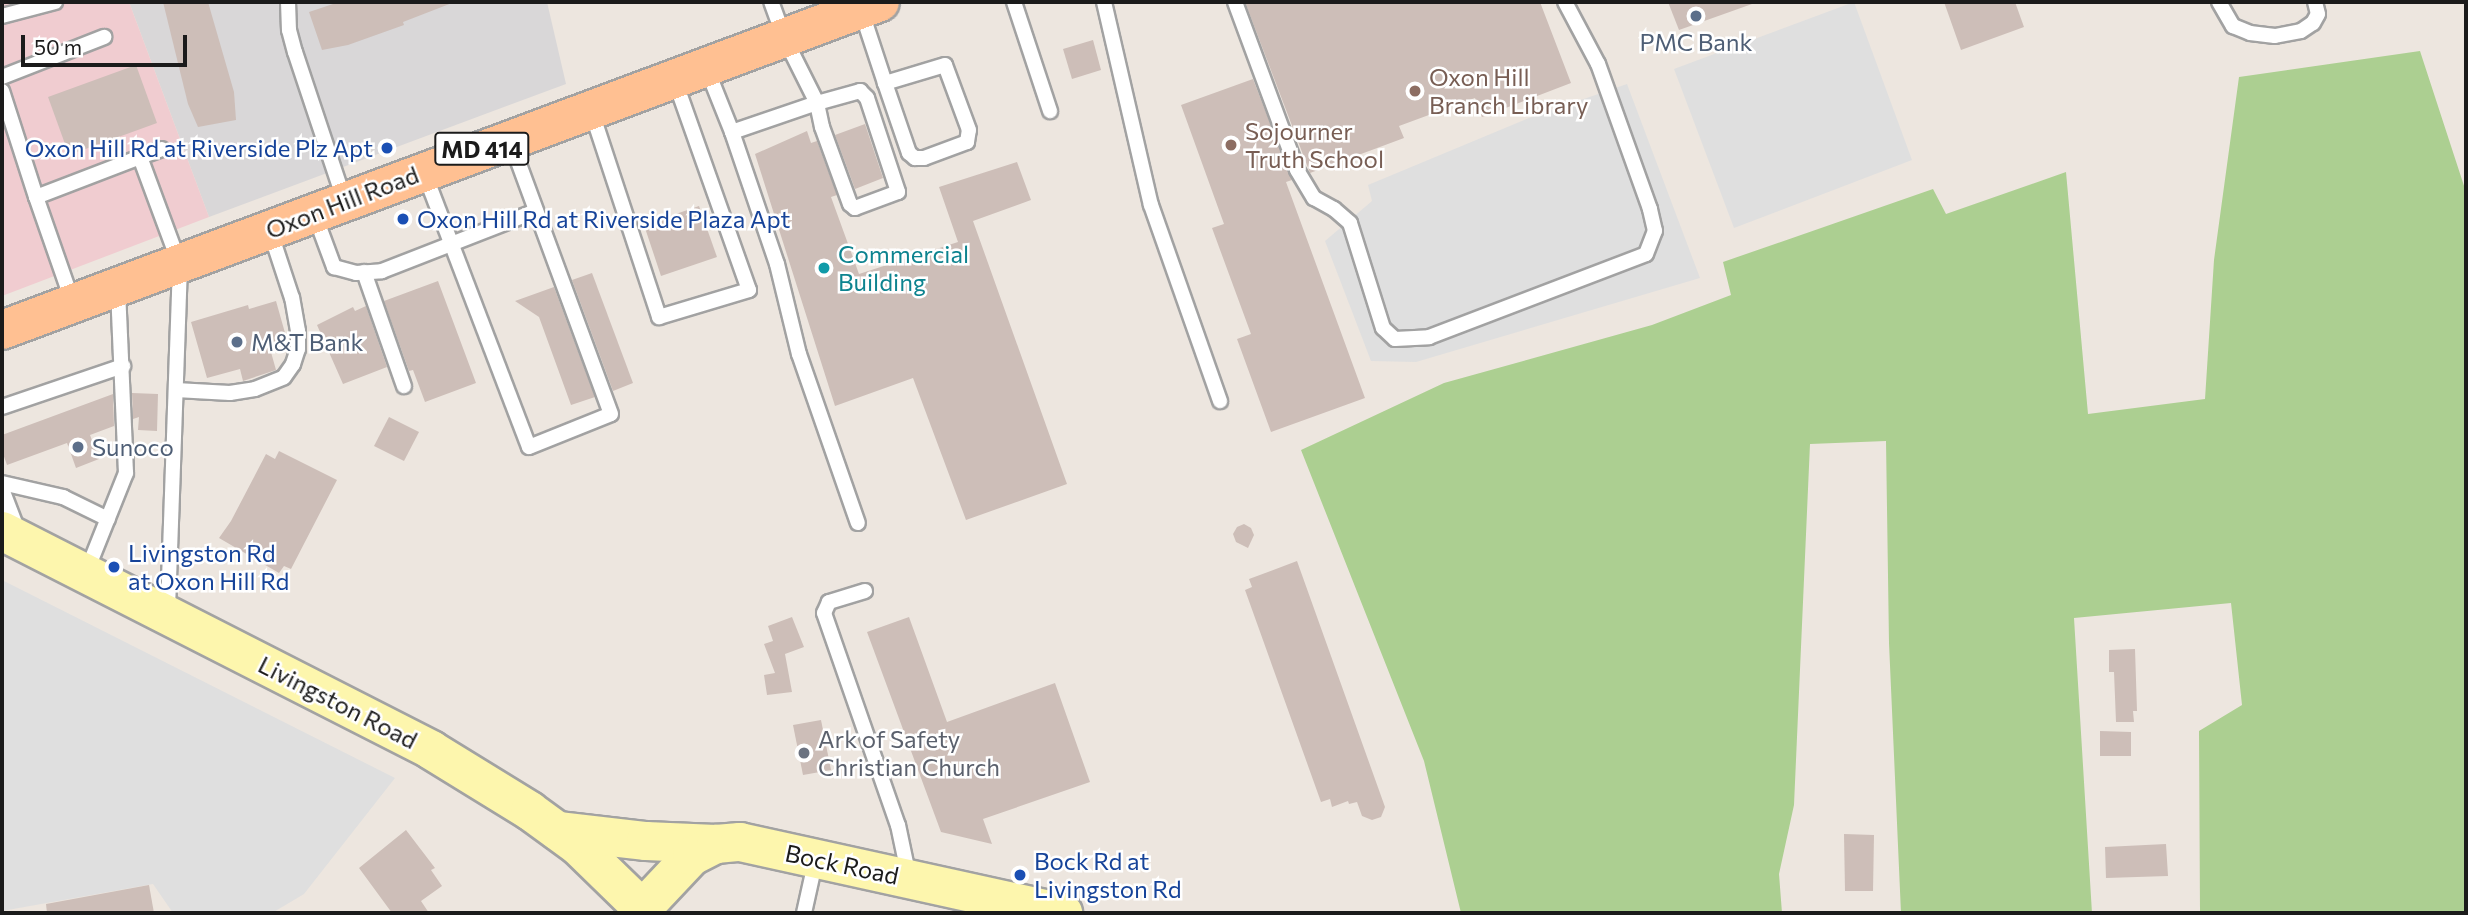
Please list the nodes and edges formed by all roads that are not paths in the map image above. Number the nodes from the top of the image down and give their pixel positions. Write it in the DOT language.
graph roads {
  1 [pos="55,2"];
  2 [pos="288,2"];
  3 [pos="771,2"];
  4 [pos="1014,2"];
  5 [pos="1104,2"];
  6 [pos="1235,2"];
  7 [pos="1565,2"];
  8 [pos="2219,2"];
  9 [pos="2315,2"];
  10 [pos="870,5"];
  11 [pos="2,16"];
  12 [pos="104,37"];
  13 [pos="784,37"];
  14 [pos="690,72"];
  15 [pos="2,77"];
  16 [pos="886,83"];
  17 [pos="2,91"];
  18 [pos="817,103"];
  19 [pos="590,108"];
  20 [pos="1050,111"];
  21 [pos="732,132"];
  22 [pos="510,139"];
  23 [pos="162,149"];
  24 [pos="141,157"];
  25 [pos="424,171"];
  26 [pos="36,197"];
  27 [pos="329,207"];
  28 [pos="536,211"];
  29 [pos="270,230"];
  30 [pos="452,244"];
  31 [pos="180,265"];
  32 [pos="364,272"];
  33 [pos="117,289"];
  34 [pos="73,304"];
  35 [pos="2,330"];
  36 [pos="123,366"];
  37 [pos="404,386"];
  38 [pos="176,390"];
  39 [pos="1220,401"];
  40 [pos="2,407"];
  41 [pos="2,483"];
  42 [pos="2,489"];
  43 [pos="108,519"];
  44 [pos="858,523"];
  45 [pos="12,537"];
  46 [pos="85,575"];
  47 [pos="865,590"];
  48 [pos="168,617"];
  49 [pos="558,831"];
  50 [pos="716,844"];
  51 [pos="816,858"];
  52 [pos="909,878"];
  53 [pos="1018,909"];
  54 [pos="645,911"];
  55 [pos="804,913"];
  56 [pos="1063,913"];
  1 -- 11 [label="lane"];
  2 -- 27 [label="lane"];
  3 -- 13 [label="lane"];
  4 -- 20 [label="lane"];
  5 -- 39 [label="lane"];
  6 -- 7 [label="lane"];
  8 -- 9 [label="lane"];
  10 -- 13 [label="main road, Oxon Hill Road / MD 414"];
  10 -- 16 [label="lane"];
  12 -- 15 [label="lane"];
  13 -- 14 [label="main road, Oxon Hill Road / MD 414"];
  13 -- 18 [label="lane"];
  14 -- 19 [label="main road, Oxon Hill Road / MD 414"];
  14 -- 19 [label="lane"];
  14 -- 21 [label="lane"];
  16 -- 16 [label="lane"];
  17 -- 26 [label="lane"];
  18 -- 18 [label="lane"];
  18 -- 21 [label="lane"];
  19 -- 22 [label="main road, Oxon Hill Road / MD 414"];
  21 -- 44 [label="lane"];
  22 -- 25 [label="main road, Oxon Hill Road / MD 414"];
  22 -- 28 [label="lane"];
  23 -- 24 [label="lane"];
  24 -- 26 [label="lane"];
  24 -- 31 [label="lane"];
  25 -- 27 [label="main road, Oxon Hill Road / MD 414"];
  25 -- 30 [label="lane"];
  26 -- 34 [label="lane"];
  27 -- 29 [label="main road, Oxon Hill Road / MD 414"];
  27 -- 32 [label="lane"];
  28 -- 30 [label="lane"];
  28 -- 30 [label="lane"];
  29 -- 31 [label="main road, Oxon Hill Road / MD 414"];
  29 -- 38 [label="lane"];
  30 -- 32 [label="lane"];
  31 -- 33 [label="main road, Oxon Hill Road / MD 414"];
  31 -- 38 [label="lane"];
  32 -- 37 [label="lane"];
  33 -- 34 [label="main road, Oxon Hill Road / MD 414"];
  33 -- 36 [label="lane"];
  34 -- 35 [label="main road, Oxon Hill Road / MD 414"];
  36 -- 40 [label="lane"];
  36 -- 43 [label="lane"];
  38 -- 48 [label="lane"];
  41 -- 43 [label="lane"];
  42 -- 45 [label="lane"];
  43 -- 46 [label="lane"];
  45 -- 46 [label="main road, Livingston Road"];
  46 -- 48 [label="main road, Livingston Road"];
  47 -- 52 [label="lane"];
  48 -- 49 [label="main road, Livingston Road"];
  49 -- 50 [label="main road, Bock Road"];
  49 -- 54 [label="main road, Livingston Road"];
  50 -- 51 [label="main road, Bock Road"];
  50 -- 54 [label="main road"];
  51 -- 52 [label="main road, Bock Road"];
  51 -- 55 [label="lane"];
  52 -- 53 [label="main road, Bock Road"];
  53 -- 56 [label="main road, Bock Road"];
}
